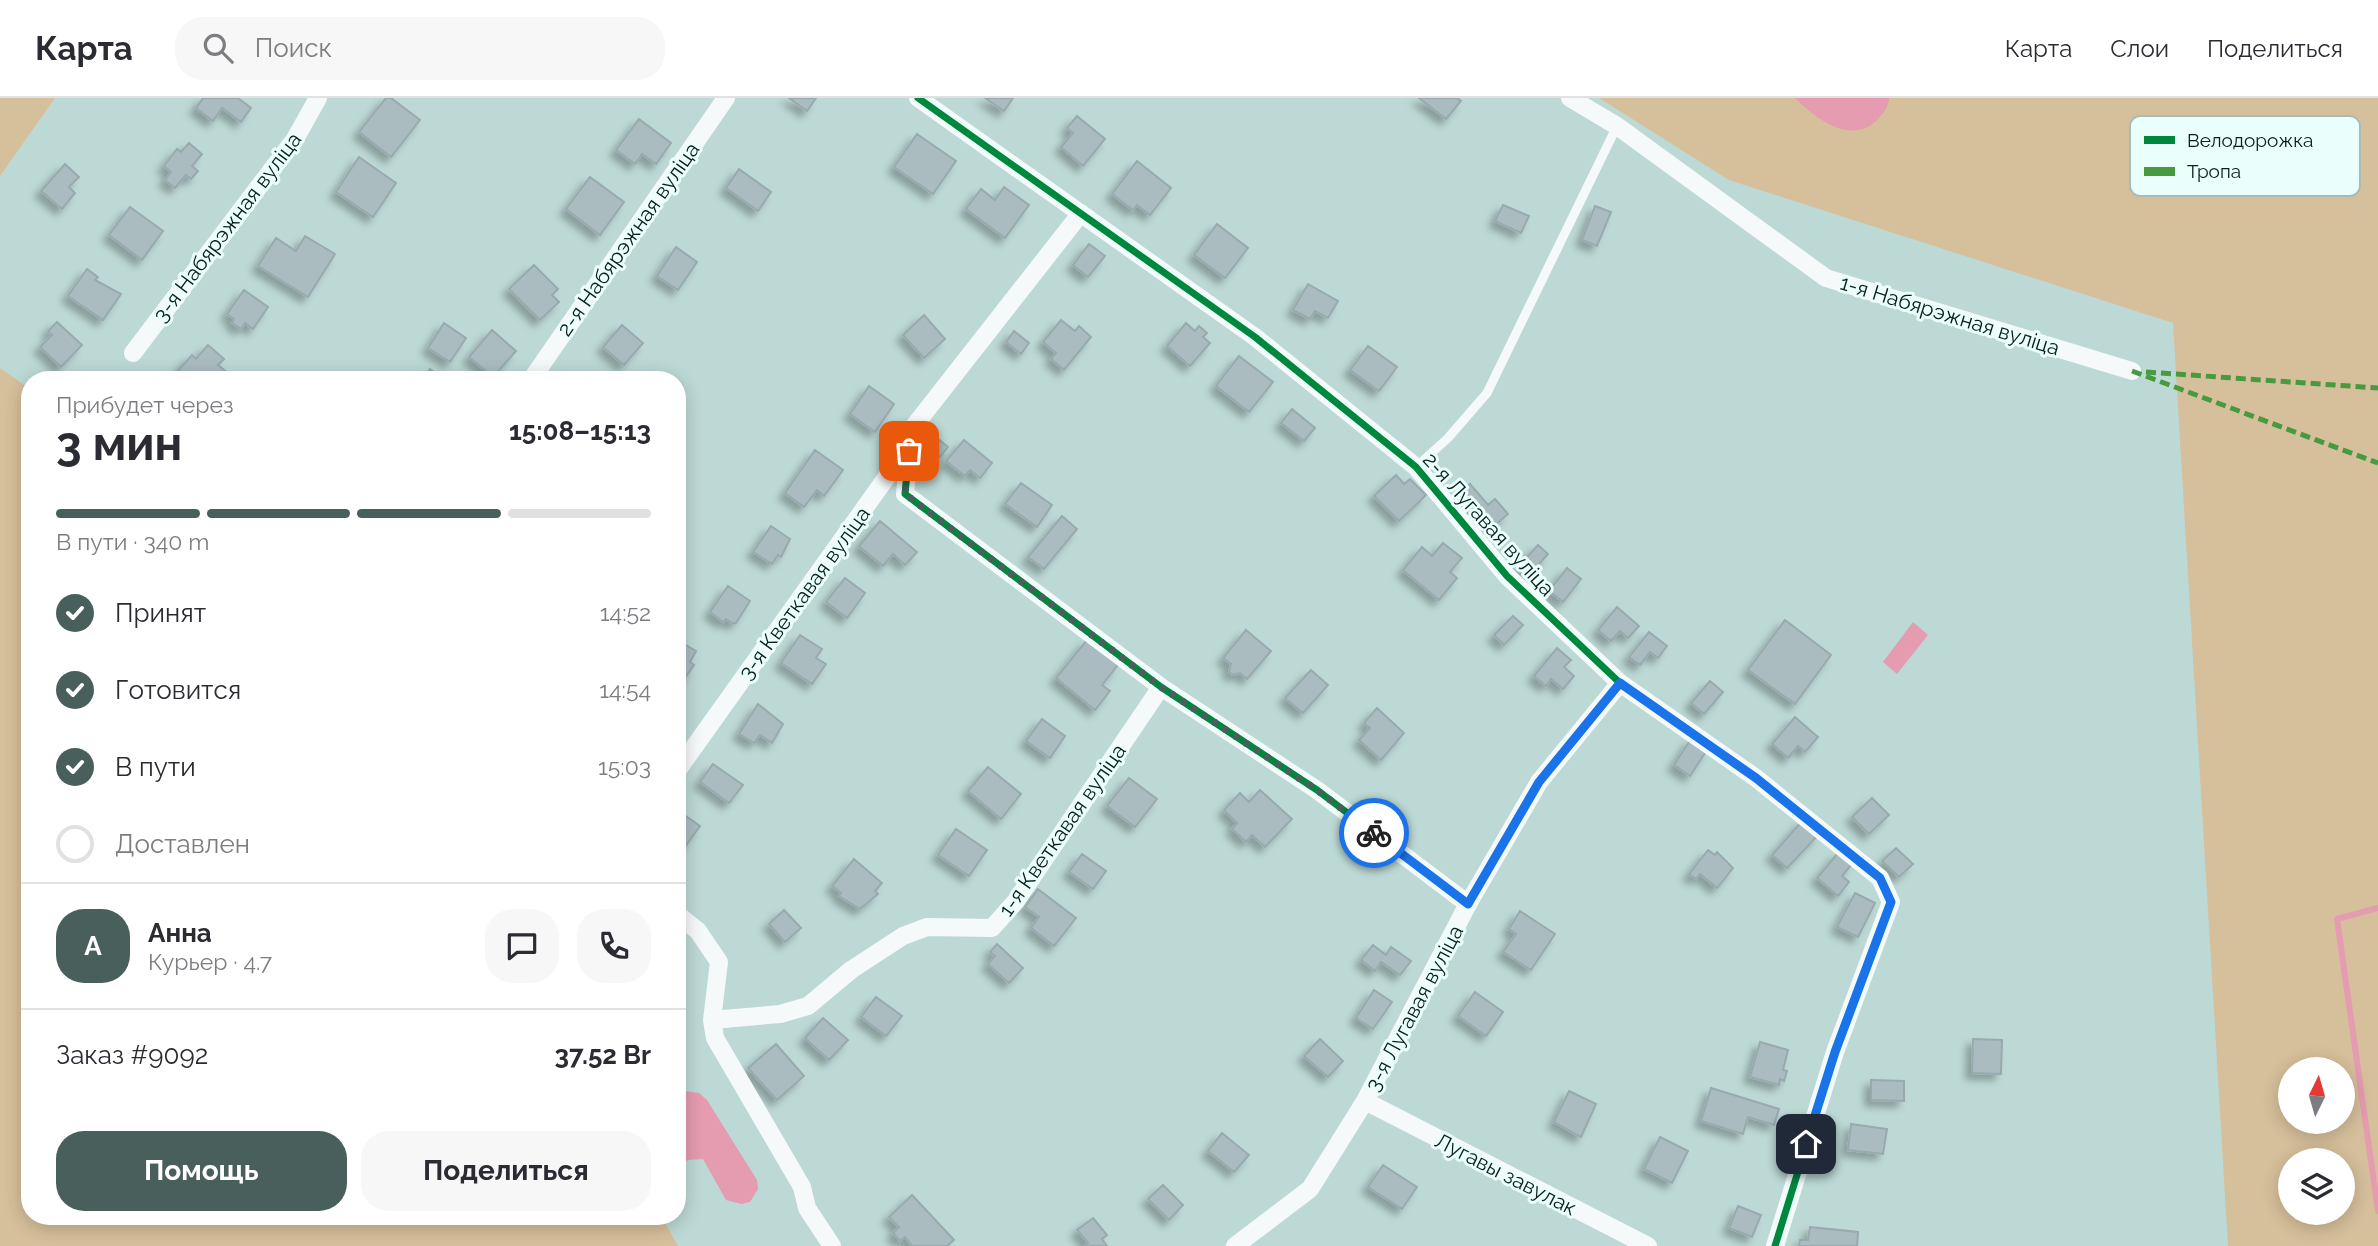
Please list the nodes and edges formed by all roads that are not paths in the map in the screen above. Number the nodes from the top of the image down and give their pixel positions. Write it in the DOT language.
graph roads {
  1 [pos="318,98"];
  2 [pos="726,98"];
  3 [pos="918,98"];
  4 [pos="1570,98"];
  5 [pos="1617,126"];
  6 [pos="1081,213"];
  7 [pos="133,353"];
  8 [pos="537,371"];
  9 [pos="2132,371"];
  10 [pos="911,430"];
  11 [pos="1416,467"];
  12 [pos="1620,683"];
  13 [pos="1161,687"];
  14 [pos="686,758"];
  15 [pos="1468,904"];
  16 [pos="686,921"];
  17 [pos="712,1020"];
  18 [pos="1365,1101"];
  19 [pos="832,1246"];
  20 [pos="1235,1246"];
  21 [pos="1648,1246"];
  22 [pos="1775,1246"];
  1 -- 7 [label="street, 3-я Набярэжная вуліца"];
  2 -- 8 [label="street, 2-я Набярэжная вуліца"];
  3 -- 6 [label="street, 2-я Лугавая вуліца"];
  4 -- 5 [label="street, 1-я Набярэжная вуліца"];
  5 -- 9 [label="street, 1-я Набярэжная вуліца"];
  5 -- 11 [label="lane"];
  6 -- 10 [label="street, 3-я Кветкавая вуліца"];
  6 -- 11 [label="street, 2-я Лугавая вуліца"];
  10 -- 13 [label="street"];
  10 -- 14 [label="street, 3-я Кветкавая вуліца"];
  11 -- 12 [label="street, 2-я Лугавая вуліца"];
  12 -- 15 [label="street, 3-я Лугавая вуліца"];
  12 -- 22 [label="street, 2-я Лугавая вуліца"];
  13 -- 15 [label="street"];
  13 -- 17 [label="street, 1-я Кветкавая вуліца"];
  15 -- 18 [label="street, 3-я Лугавая вуліца"];
  16 -- 17 [label="street"];
  17 -- 19 [label="street"];
  18 -- 20 [label="street, 3-я Лугавая вуліца"];
  18 -- 21 [label="street, Лугавы завулак"];
}
